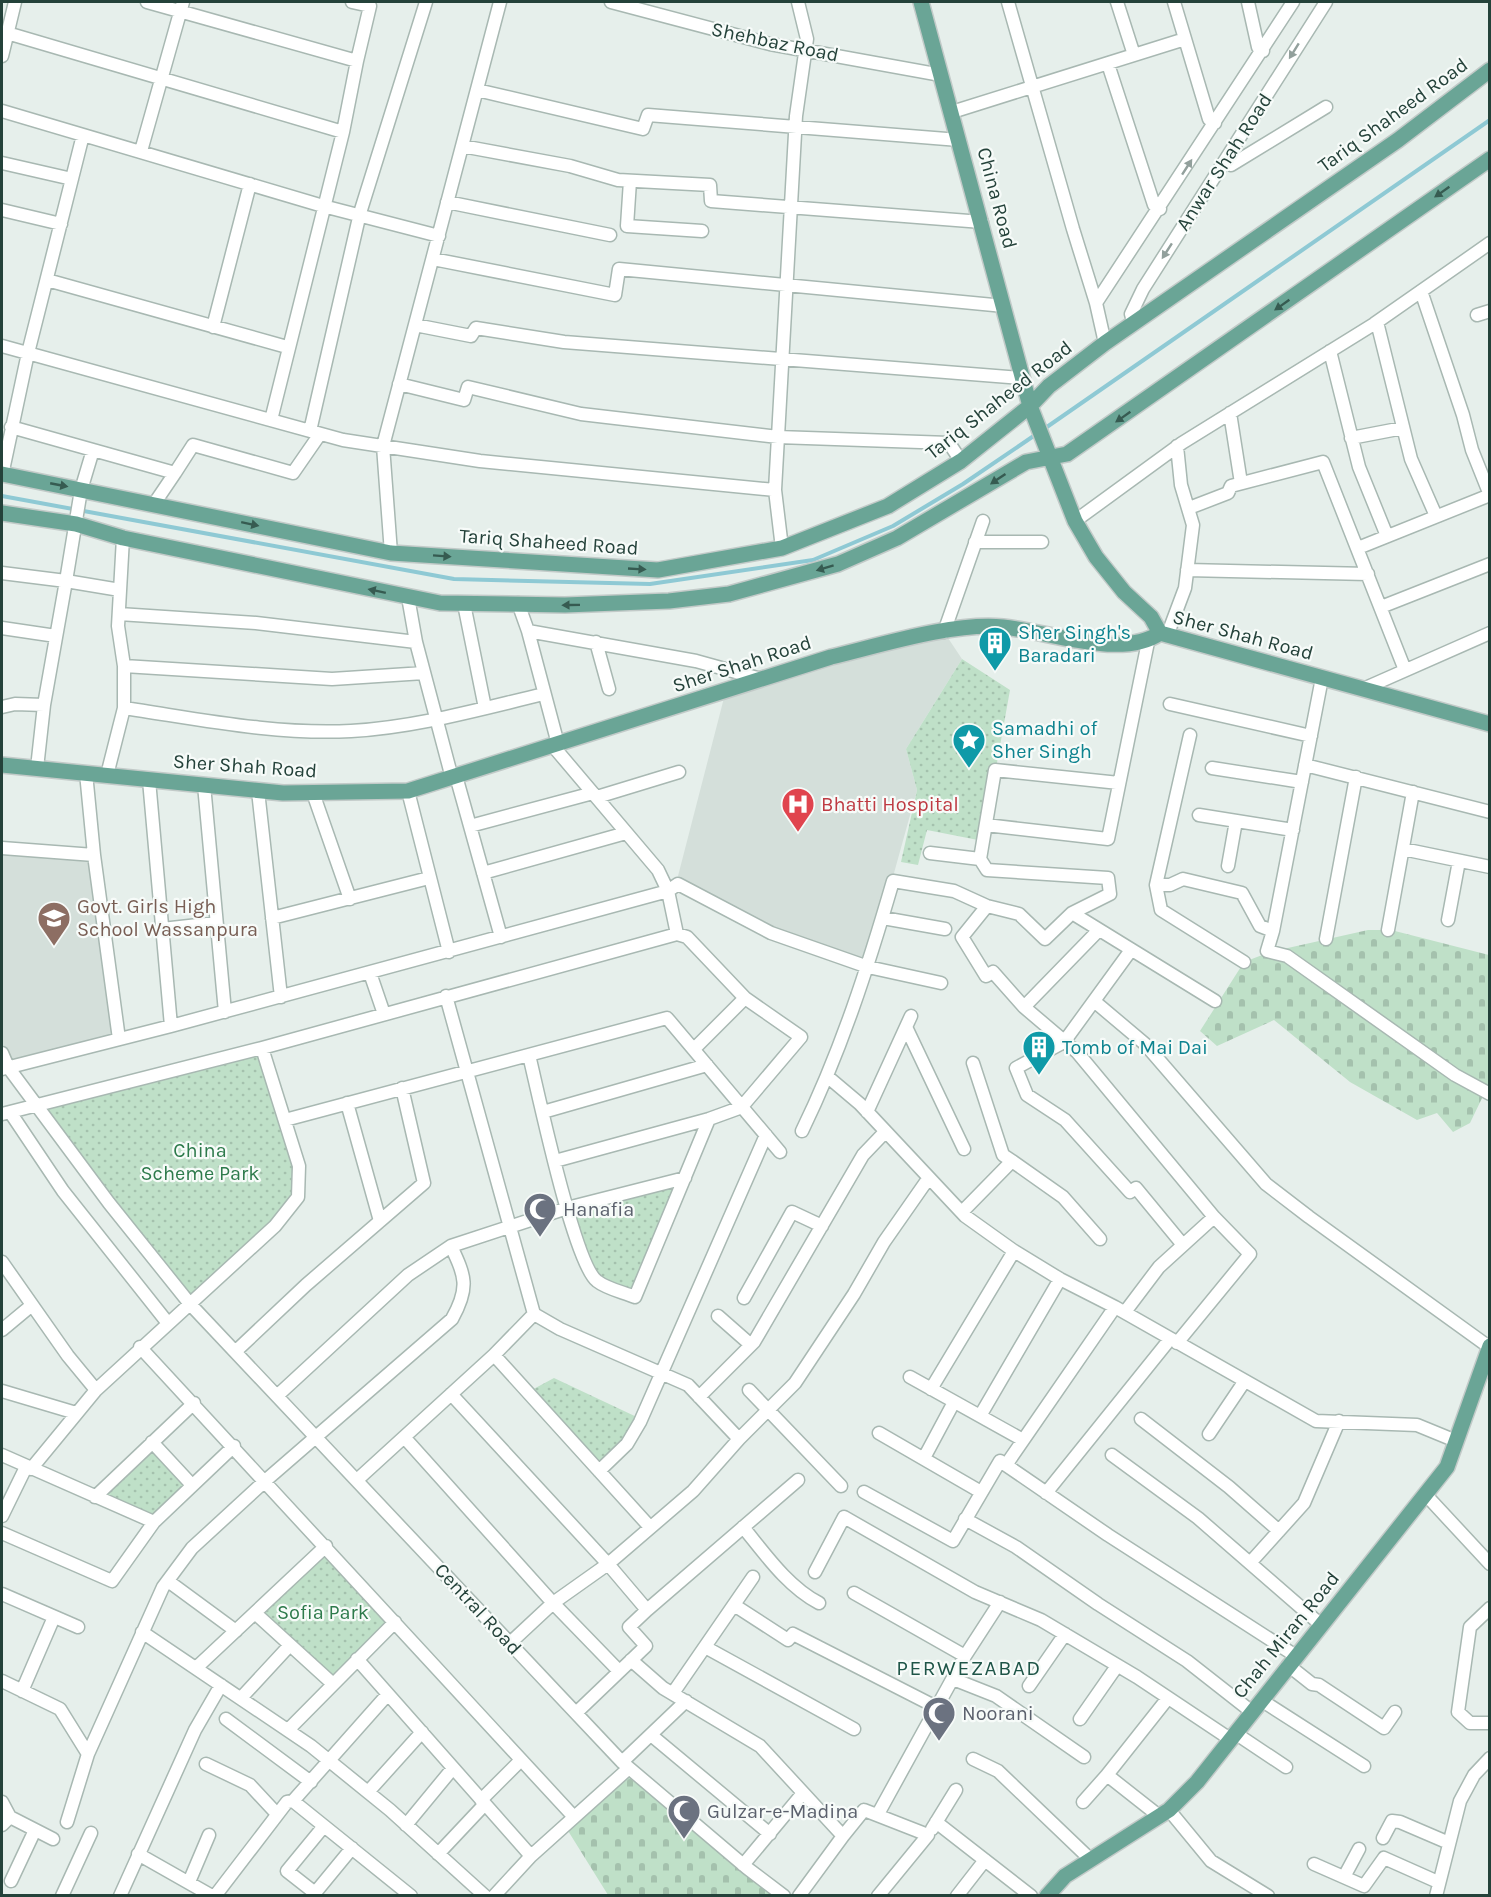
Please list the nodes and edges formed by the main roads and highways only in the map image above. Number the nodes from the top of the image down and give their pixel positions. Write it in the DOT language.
graph roads {
  1 [pos="921,2"];
  2 [pos="1490,70"];
  3 [pos="1490,159"];
  4 [pos="1033,411"];
  5 [pos="1051,457"];
  6 [pos="2,474"];
  7 [pos="2,513"];
  8 [pos="1158,637"];
  9 [pos="1490,724"];
  10 [pos="2,765"];
  11 [pos="1489,1346"];
  12 [pos="1047,1896"];
  1 -- 4 [label="main road, China Road"];
  2 -- 4 [label="main road, Tariq Shaheed Road"];
  3 -- 5 [label="main road, one-way"];
  4 -- 5 [label="main road, China Road"];
  6 -- 4 [label="main road, Tariq Shaheed Road, one-way"];
  5 -- 7 [label="main road, one-way"];
  5 -- 8 [label="main road"];
  8 -- 9 [label="main road, Sher Shah Road"];
  8 -- 10 [label="main road, Sher Shah Road"];
  11 -- 12 [label="main road, Chah Miran Road"];
}
